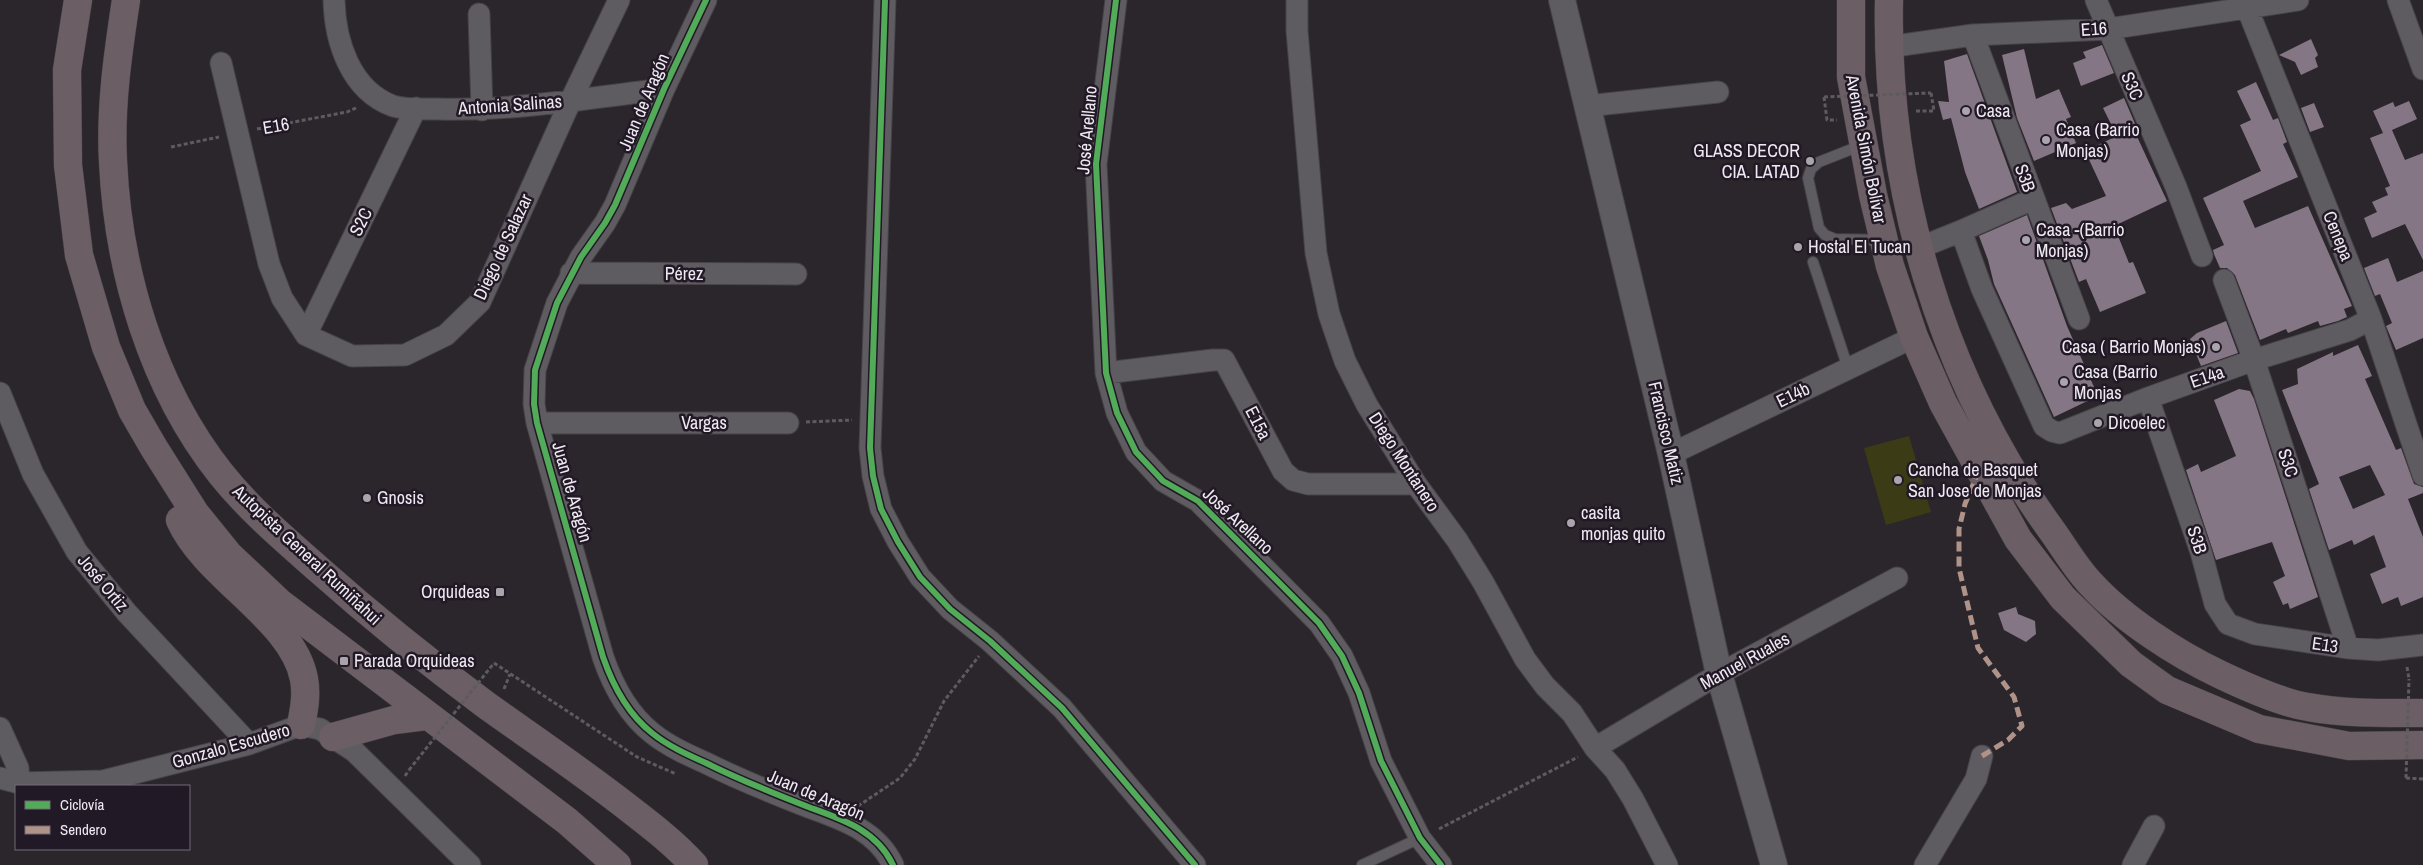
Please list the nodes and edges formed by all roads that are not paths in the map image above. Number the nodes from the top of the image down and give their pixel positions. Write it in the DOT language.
graph roads {
  1 [pos="78,0"];
  2 [pos="126,0"];
  3 [pos="334,0"];
  4 [pos="619,0"];
  5 [pos="706,0"];
  6 [pos="885,0"];
  7 [pos="1116,0"];
  8 [pos="1297,0"];
  9 [pos="1562,0"];
  10 [pos="1851,0"];
  11 [pos="1889,0"];
  12 [pos="2096,0"];
  13 [pos="2298,0"];
  14 [pos="2398,0"];
  15 [pos="2245,4"];
  16 [pos="479,14"];
  17 [pos="2108,29"];
  18 [pos="1973,35"];
  19 [pos="1888,47"];
  20 [pos="221,63"];
  21 [pos="2423,69"];
  22 [pos="664,89"];
  23 [pos="1718,92"];
  24 [pos="570,100"];
  25 [pos="1587,106"];
  26 [pos="416,108"];
  27 [pos="482,110"];
  28 [pos="1863,144"];
  29 [pos="2033,200"];
  30 [pos="1961,231"];
  31 [pos="1884,240"];
  32 [pos="1919,248"];
  33 [pos="2202,256"];
  34 [pos="1813,262"];
  35 [pos="571,273"];
  36 [pos="796,274"];
  37 [pos="2224,280"];
  38 [pos="2079,319"];
  39 [pos="2371,319"];
  40 [pos="306,335"];
  41 [pos="1914,337"];
  42 [pos="2254,360"];
  43 [pos="1848,368"];
  44 [pos="1106,374"];
  45 [pos="0,393"];
  46 [pos="2148,398"];
  47 [pos="537,423"];
  48 [pos="788,423"];
  49 [pos="154,448"];
  50 [pos="1671,454"];
  51 [pos="2423,475"];
  52 [pos="1416,484"];
  53 [pos="1897,578"];
  54 [pos="2228,624"];
  55 [pos="2423,645"];
  56 [pos="2348,648"];
  57 [pos="1719,674"];
  58 [pos="2423,713"];
  59 [pos="426,716"];
  60 [pos="301,725"];
  61 [pos="0,728"];
  62 [pos="333,737"];
  63 [pos="249,744"];
  64 [pos="2423,745"];
  65 [pos="1595,748"];
  66 [pos="1982,756"];
  67 [pos="9,781"];
  68 [pos="2154,826"];
  69 [pos="1420,838"];
  70 [pos="470,865"];
  71 [pos="617,865"];
  72 [pos="694,865"];
  73 [pos="893,865"];
  74 [pos="1195,865"];
  75 [pos="1362,865"];
  76 [pos="1441,865"];
  77 [pos="1667,865"];
  78 [pos="1774,865"];
  79 [pos="1924,865"];
  80 [pos="2133,865"];
  1 -- 49 [label="highway"];
  2 -- 72 [label="highway, Autopista General Rumiñahui"];
  3 -- 26 [label="street, Antonia Salinas"];
  4 -- 24 [label="street, Diego de Salazar"];
  5 -- 22 [label="street, Juan de Aragón"];
  6 -- 74 [label="street"];
  7 -- 44 [label="street, José Arellano"];
  8 -- 52 [label="street, Diego Montanero"];
  9 -- 25 [label="street, Francisco Matiz"];
  10 -- 28 [label="highway, Avenida Simón Bolívar"];
  11 -- 19 [label="highway, Avenida Simón Bolívar"];
  12 -- 17 [label="street, S3C"];
  13 -- 15 [label="street, E16"];
  14 -- 21 [label="street"];
  15 -- 17 [label="street, E16"];
  15 -- 39 [label="street, Cenepa"];
  16 -- 27 [label="street"];
  17 -- 18 [label="street, E16"];
  17 -- 33 [label="street, S3C"];
  18 -- 19 [label="street, E16"];
  18 -- 29 [label="street, S3B"];
  19 -- 32 [label="highway, Avenida Simón Bolívar"];
  20 -- 40 [label="street"];
  22 -- 24 [label="street, Antonia Salinas"];
  22 -- 35 [label="street, Juan de Aragón"];
  23 -- 25 [label="street"];
  24 -- 27 [label="street, Antonia Salinas"];
  24 -- 40 [label="street, Diego de Salazar"];
  25 -- 50 [label="street, Francisco Matiz"];
  26 -- 27 [label="street, Antonia Salinas"];
  26 -- 40 [label="street, S2C"];
  28 -- 31 [label="highway, Avenida Simón Bolívar"];
  28 -- 31 [label="lane"];
  29 -- 30 [label="street"];
  29 -- 38 [label="street, S3B"];
  30 -- 32 [label="street"];
  30 -- 46 [label="street, E14a"];
  31 -- 41 [label="highway, Avenida Simón Bolívar"];
  32 -- 58 [label="highway, Avenida Simón Bolívar"];
  34 -- 43 [label="lane"];
  35 -- 36 [label="street, Pérez"];
  35 -- 47 [label="street, Juan de Aragón"];
  37 -- 42 [label="street, S3C"];
  39 -- 42 [label="street, E14a"];
  39 -- 51 [label="street, Cenepa"];
  41 -- 43 [label="street, E14b"];
  41 -- 64 [label="highway, Avenida Simón Bolívar"];
  42 -- 46 [label="street, E14a"];
  42 -- 56 [label="street, S3C"];
  43 -- 50 [label="street, E14b"];
  44 -- 52 [label="street, E15a"];
  44 -- 69 [label="street, José Arellano"];
  45 -- 63 [label="street, José Ortiz"];
  46 -- 54 [label="street, S3B"];
  47 -- 48 [label="street, Vargas"];
  47 -- 73 [label="street, Juan de Aragón"];
  49 -- 59 [label="highway"];
  49 -- 60 [label="highway"];
  50 -- 57 [label="street, Francisco Matiz"];
  52 -- 65 [label="street, Diego Montanero"];
  53 -- 57 [label="street, Manuel Ruales"];
  54 -- 56 [label="street, E13"];
  55 -- 56 [label="street, E13"];
  57 -- 65 [label="street, Manuel Ruales"];
  57 -- 78 [label="street, Francisco Matiz"];
  59 -- 62 [label="highway"];
  59 -- 71 [label="highway"];
  60 -- 62 [label="street, Gonzalo Escudero"];
  60 -- 63 [label="street, Gonzalo Escudero"];
  61 -- 67 [label="street"];
  62 -- 70 [label="street, Gonzalo Escudero"];
  63 -- 67 [label="street, Gonzalo Escudero"];
  65 -- 77 [label="street, Diego Montanero"];
  66 -- 79 [label="street"];
  68 -- 80 [label="street"];
  69 -- 75 [label="lane"];
  69 -- 76 [label="street, José Arellano"];
}
